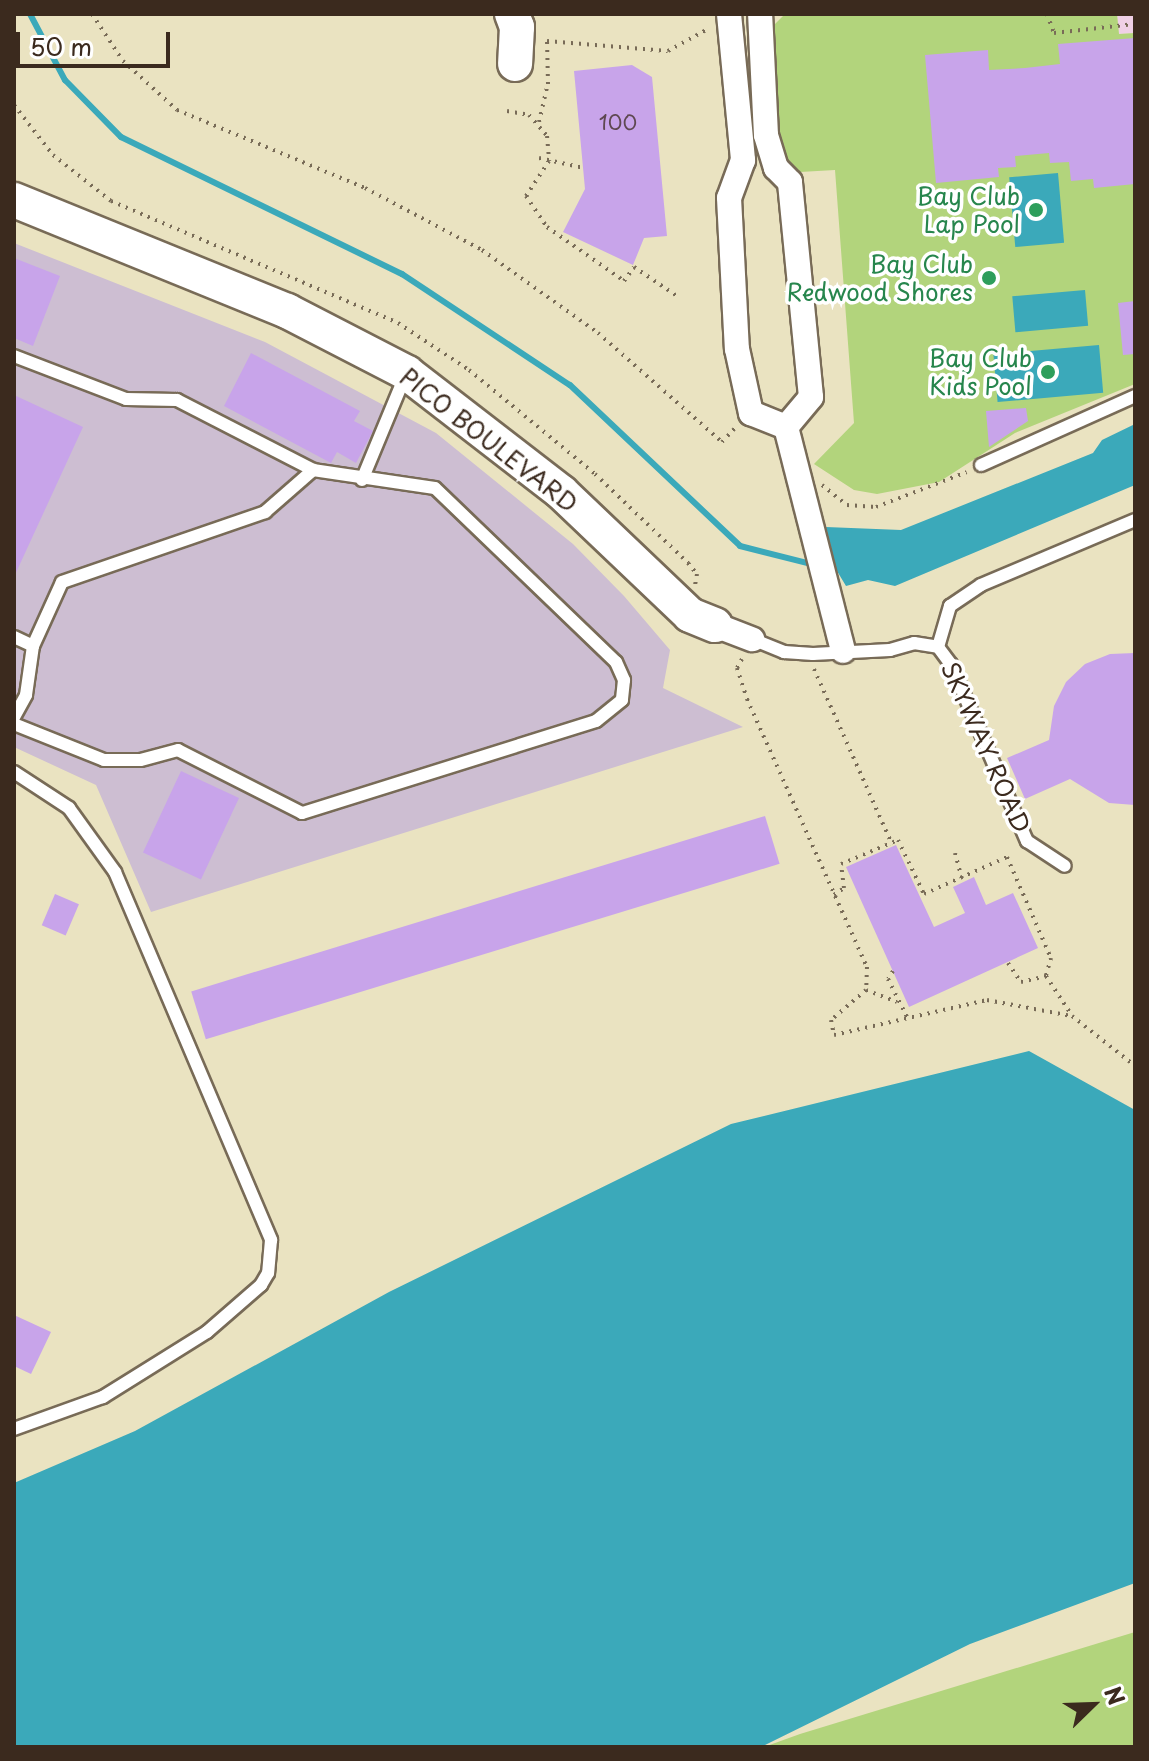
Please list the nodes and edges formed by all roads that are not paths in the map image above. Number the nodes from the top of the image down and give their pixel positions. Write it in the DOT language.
graph roads {
  1 [pos="512,14"];
  2 [pos="760,14"];
  3 [pos="720,20"];
  4 [pos="515,64"];
  5 [pos="14,200"];
  6 [pos="14,356"];
  7 [pos="407,373"];
  8 [pos="1135,396"];
  9 [pos="786,427"];
  10 [pos="981,465"];
  11 [pos="313,470"];
  12 [pos="362,480"];
  13 [pos="1135,520"];
  14 [pos="715,625"];
  15 [pos="14,637"];
  16 [pos="752,639"];
  17 [pos="33,646"];
  18 [pos="938,647"];
  19 [pos="843,651"];
  20 [pos="14,717"];
  21 [pos="14,724"];
  22 [pos="14,772"];
  23 [pos="1065,866"];
  24 [pos="14,1429"];
  1 -- 4 [label="street"];
  2 -- 9 [label="street"];
  3 -- 9 [label="street"];
  5 -- 7 [label="street, PICO BOULEVARD"];
  6 -- 11 [label="lane"];
  7 -- 12 [label="lane"];
  7 -- 14 [label="street, PICO BOULEVARD"];
  8 -- 10 [label="lane"];
  9 -- 19 [label="street"];
  11 -- 12 [label="lane"];
  11 -- 17 [label="lane"];
  12 -- 21 [label="lane"];
  13 -- 18 [label="lane"];
  14 -- 16 [label="street, SKYWAY ROAD"];
  15 -- 17 [label="lane"];
  16 -- 19 [label="lane, SKYWAY ROAD"];
  17 -- 20 [label="lane"];
  18 -- 19 [label="lane, SKYWAY ROAD"];
  18 -- 23 [label="lane, SKYWAY ROAD"];
  22 -- 24 [label="lane"];
}
